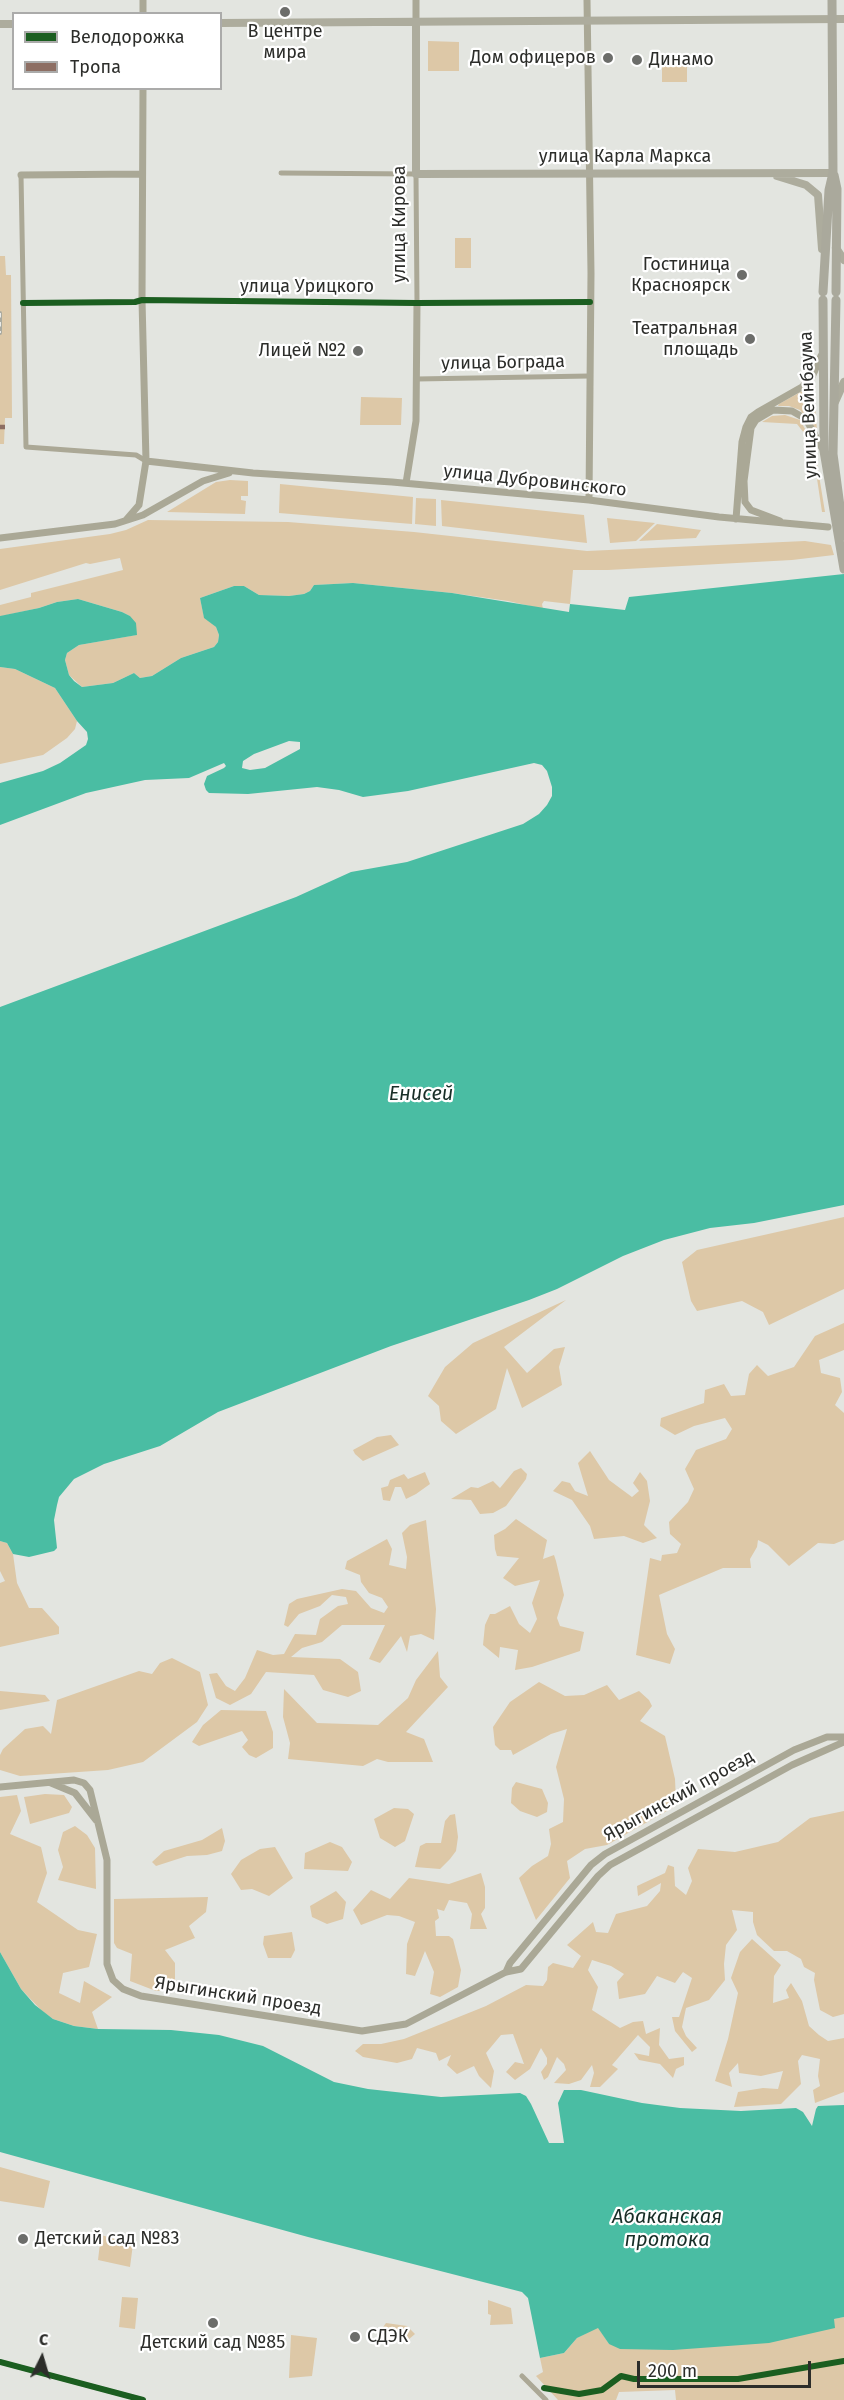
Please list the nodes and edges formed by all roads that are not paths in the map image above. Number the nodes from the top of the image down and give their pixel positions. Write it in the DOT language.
graph roads {
  1 [pos="416,0"];
  2 [pos="587,0"];
  3 [pos="832,0"];
  4 [pos="833,19"];
  5 [pos="844,19"];
  6 [pos="588,21"];
  7 [pos="416,22"];
  8 [pos="222,23"];
  9 [pos="142,90"];
  10 [pos="281,173"];
  11 [pos="589,173"];
  12 [pos="768,173"];
  13 [pos="833,173"];
  14 [pos="142,174"];
  15 [pos="416,174"];
  16 [pos="21,175"];
  17 [pos="836,248"];
  18 [pos="844,260"];
  19 [pos="824,272"];
  20 [pos="142,300"];
  21 [pos="591,302"];
  22 [pos="23,303"];
  23 [pos="417,303"];
  24 [pos="821,356"];
  25 [pos="589,376"];
  26 [pos="417,379"];
  27 [pos="844,382"];
  28 [pos="834,405"];
  29 [pos="824,451"];
  30 [pos="146,461"];
  31 [pos="238,471"];
  32 [pos="406,483"];
  33 [pos="589,500"];
  34 [pos="836,507"];
  35 [pos="736,519"];
  36 [pos="126,520"];
  37 [pos="797,526"];
  38 [pos="828,527"];
  39 [pos="844,536"];
  40 [pos="0,538"];
  41 [pos="844,568"];
  42 [pos="844,1737"];
  43 [pos="844,1742"];
  44 [pos="794,1750"];
  45 [pos="800,1761"];
  46 [pos="46,1782"];
  47 [pos="0,1787"];
  48 [pos="99,1825"];
  49 [pos="506,1972"];
  50 [pos="0,2362"];
  51 [pos="522,2376"];
  52 [pos="143,2400"];
  53 [pos="546,2400"];
  1 -- 7 [label="main road, улица Кирова"];
  2 -- 6 [label="main road"];
  3 -- 4 [label="highway, улица Вейнбаума"];
  4 -- 5 [label="main road"];
  4 -- 6 [label="main road"];
  4 -- 13 [label="highway, улица Вейнбаума"];
  6 -- 7 [label="main road"];
  6 -- 11 [label="main road"];
  7 -- 8 [label="main road"];
  7 -- 15 [label="main road, улица Кирова"];
  9 -- 14 [label="main road"];
  10 -- 15 [label="street"];
  11 -- 12 [label="main road, улица Карла Маркса"];
  11 -- 15 [label="main road, улица Карла Маркса"];
  11 -- 21 [label="main road"];
  12 -- 13 [label="main road, улица Карла Маркса"];
  12 -- 19 [label="main road"];
  13 -- 17 [label="highway, улица Вейнбаума"];
  13 -- 19 [label="highway, улица Вейнбаума"];
  14 -- 16 [label="main road"];
  14 -- 20 [label="main road"];
  15 -- 23 [label="street, улица Кирова"];
  16 -- 22 [label="street"];
  17 -- 18 [label="main road"];
  17 -- 28 [label="highway, улица Вейнбаума"];
  19 -- 24 [label="highway, улица Вейнбаума"];
  20 -- 22 [label="street, улица Урицкого"];
  20 -- 23 [label="street, улица Урицкого"];
  20 -- 30 [label="main road"];
  21 -- 23 [label="street, улица Урицкого"];
  21 -- 25 [label="main road"];
  22 -- 30 [label="street, улица Дубровинского"];
  23 -- 26 [label="main road, улица Кирова"];
  24 -- 29 [label="highway, улица Вейнбаума"];
  24 -- 35 [label="main road"];
  25 -- 26 [label="street, улица Бограда"];
  25 -- 33 [label="main road"];
  26 -- 32 [label="main road, улица Кирова"];
  27 -- 28 [label="main road"];
  28 -- 34 [label="highway, улица Вейнбаума"];
  29 -- 34 [label="highway, улица Вейнбаума"];
  29 -- 37 [label="main road"];
  30 -- 31 [label="main road, улица Дубровинского"];
  30 -- 36 [label="main road"];
  31 -- 32 [label="main road, улица Дубровинского"];
  31 -- 36 [label="main road, улица Дубровинского"];
  32 -- 33 [label="main road, улица Дубровинского"];
  33 -- 35 [label="main road, улица Дубровинского"];
  34 -- 39 [label="highway"];
  34 -- 41 [label="highway"];
  35 -- 37 [label="main road, улица Дубровинского"];
  36 -- 40 [label="main road, улица Дубровинского"];
  37 -- 38 [label="main road, улица Дубровинского"];
  42 -- 44 [label="main road, Ярыгинский проезд"];
  43 -- 45 [label="main road, Ярыгинский проезд"];
  44 -- 45 [label="main road"];
  44 -- 49 [label="main road, Ярыгинский проезд"];
  45 -- 49 [label="main road, Ярыгинский проезд"];
  46 -- 47 [label="main road, Ярыгинский проезд"];
  46 -- 48 [label="main road, Ярыгинский проезд"];
  46 -- 48 [label="main road, Ярыгинский проезд"];
  48 -- 49 [label="main road, Ярыгинский проезд"];
  50 -- 52 [label="street"];
  51 -- 53 [label="street"];
}
